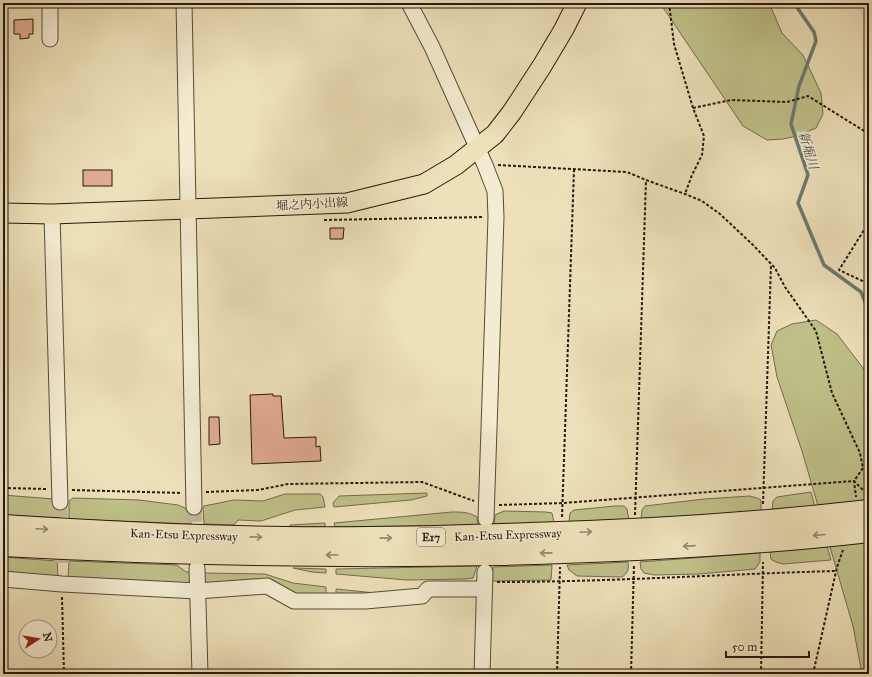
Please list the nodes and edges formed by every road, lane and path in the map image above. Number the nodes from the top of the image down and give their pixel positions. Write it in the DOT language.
graph roads {
  1 [pos="50,3"];
  2 [pos="184,3"];
  3 [pos="409,3"];
  4 [pos="577,3"];
  5 [pos="669,3"];
  6 [pos="50,39"];
  7 [pos="693,108"];
  8 [pos="869,134"];
  9 [pos="481,157"];
  10 [pos="574,169"];
  11 [pos="646,180"];
  12 [pos="685,194"];
  13 [pos="189,209"];
  14 [pos="3,213"];
  15 [pos="52,214"];
  16 [pos="496,217"];
  17 [pos="324,220"];
  18 [pos="869,222"];
  19 [pos="771,264"];
  20 [pos="869,284"];
  21 [pos="854,481"];
  22 [pos="764,487"];
  23 [pos="3,488"];
  24 [pos="60,496"];
  25 [pos="636,497"];
  26 [pos="194,500"];
  27 [pos="563,503"];
  28 [pos="763,504"];
  29 [pos="486,512"];
  30 [pos="635,516"];
  31 [pos="562,517"];
  32 [pos="861,518"];
  33 [pos="3,526"];
  34 [pos="3,545"];
  35 [pos="763,562"];
  36 [pos="634,563"];
  37 [pos="561,564"];
  38 [pos="196,568"];
  39 [pos="836,571"];
  40 [pos="762,573"];
  41 [pos="62,578"];
  42 [pos="3,579"];
  43 [pos="484,581"];
  44 [pos="560,582"];
  45 [pos="197,591"];
  46 [pos="64,674"];
  47 [pos="200,674"];
  48 [pos="482,674"];
  49 [pos="557,674"];
  50 [pos="631,674"];
  51 [pos="761,674"];
  52 [pos="814,674"];
  1 -- 6 [label="street"];
  2 -- 13 [label="street"];
  3 -- 9 [label="street"];
  4 -- 9 [label="main road, 堀之内小出線"];
  5 -- 7 [label="path"];
  7 -- 8 [label="path"];
  7 -- 12 [label="path"];
  9 -- 10 [label="path"];
  9 -- 13 [label="main road, 堀之内小出線"];
  9 -- 16 [label="street"];
  10 -- 11 [label="path"];
  10 -- 27 [label="path"];
  11 -- 12 [label="path"];
  11 -- 25 [label="path"];
  12 -- 19 [label="path"];
  13 -- 15 [label="main road, 堀之内小出線"];
  13 -- 26 [label="street"];
  14 -- 15 [label="main road, 堀之内小出線"];
  15 -- 24 [label="street"];
  16 -- 17 [label="path"];
  16 -- 29 [label="street"];
  18 -- 20 [label="path"];
  19 -- 21 [label="path"];
  19 -- 22 [label="path"];
  21 -- 22 [label="path"];
  21 -- 32 [label="path"];
  21 -- 32 [label="path"];
  22 -- 25 [label="path"];
  22 -- 28 [label="path"];
  23 -- 24 [label="path"];
  24 -- 26 [label="path"];
  25 -- 27 [label="path"];
  25 -- 30 [label="path"];
  26 -- 29 [label="path"];
  27 -- 29 [label="path"];
  27 -- 31 [label="path"];
  33 -- 32 [label="highway, Kan-Etsu Expressway / E17, one-way"];
  32 -- 34 [label="highway, Kan-Etsu Expressway / E17, one-way"];
  32 -- 39 [label="path"];
  35 -- 40 [label="path"];
  36 -- 50 [label="path"];
  37 -- 44 [label="path"];
  38 -- 45 [label="street"];
  39 -- 40 [label="path"];
  39 -- 52 [label="path"];
  40 -- 44 [label="path"];
  40 -- 51 [label="path"];
  41 -- 42 [label="street"];
  41 -- 45 [label="street"];
  41 -- 46 [label="path"];
  43 -- 44 [label="path"];
  43 -- 45 [label="street"];
  43 -- 48 [label="street"];
  44 -- 49 [label="path"];
  45 -- 47 [label="street"];
}
